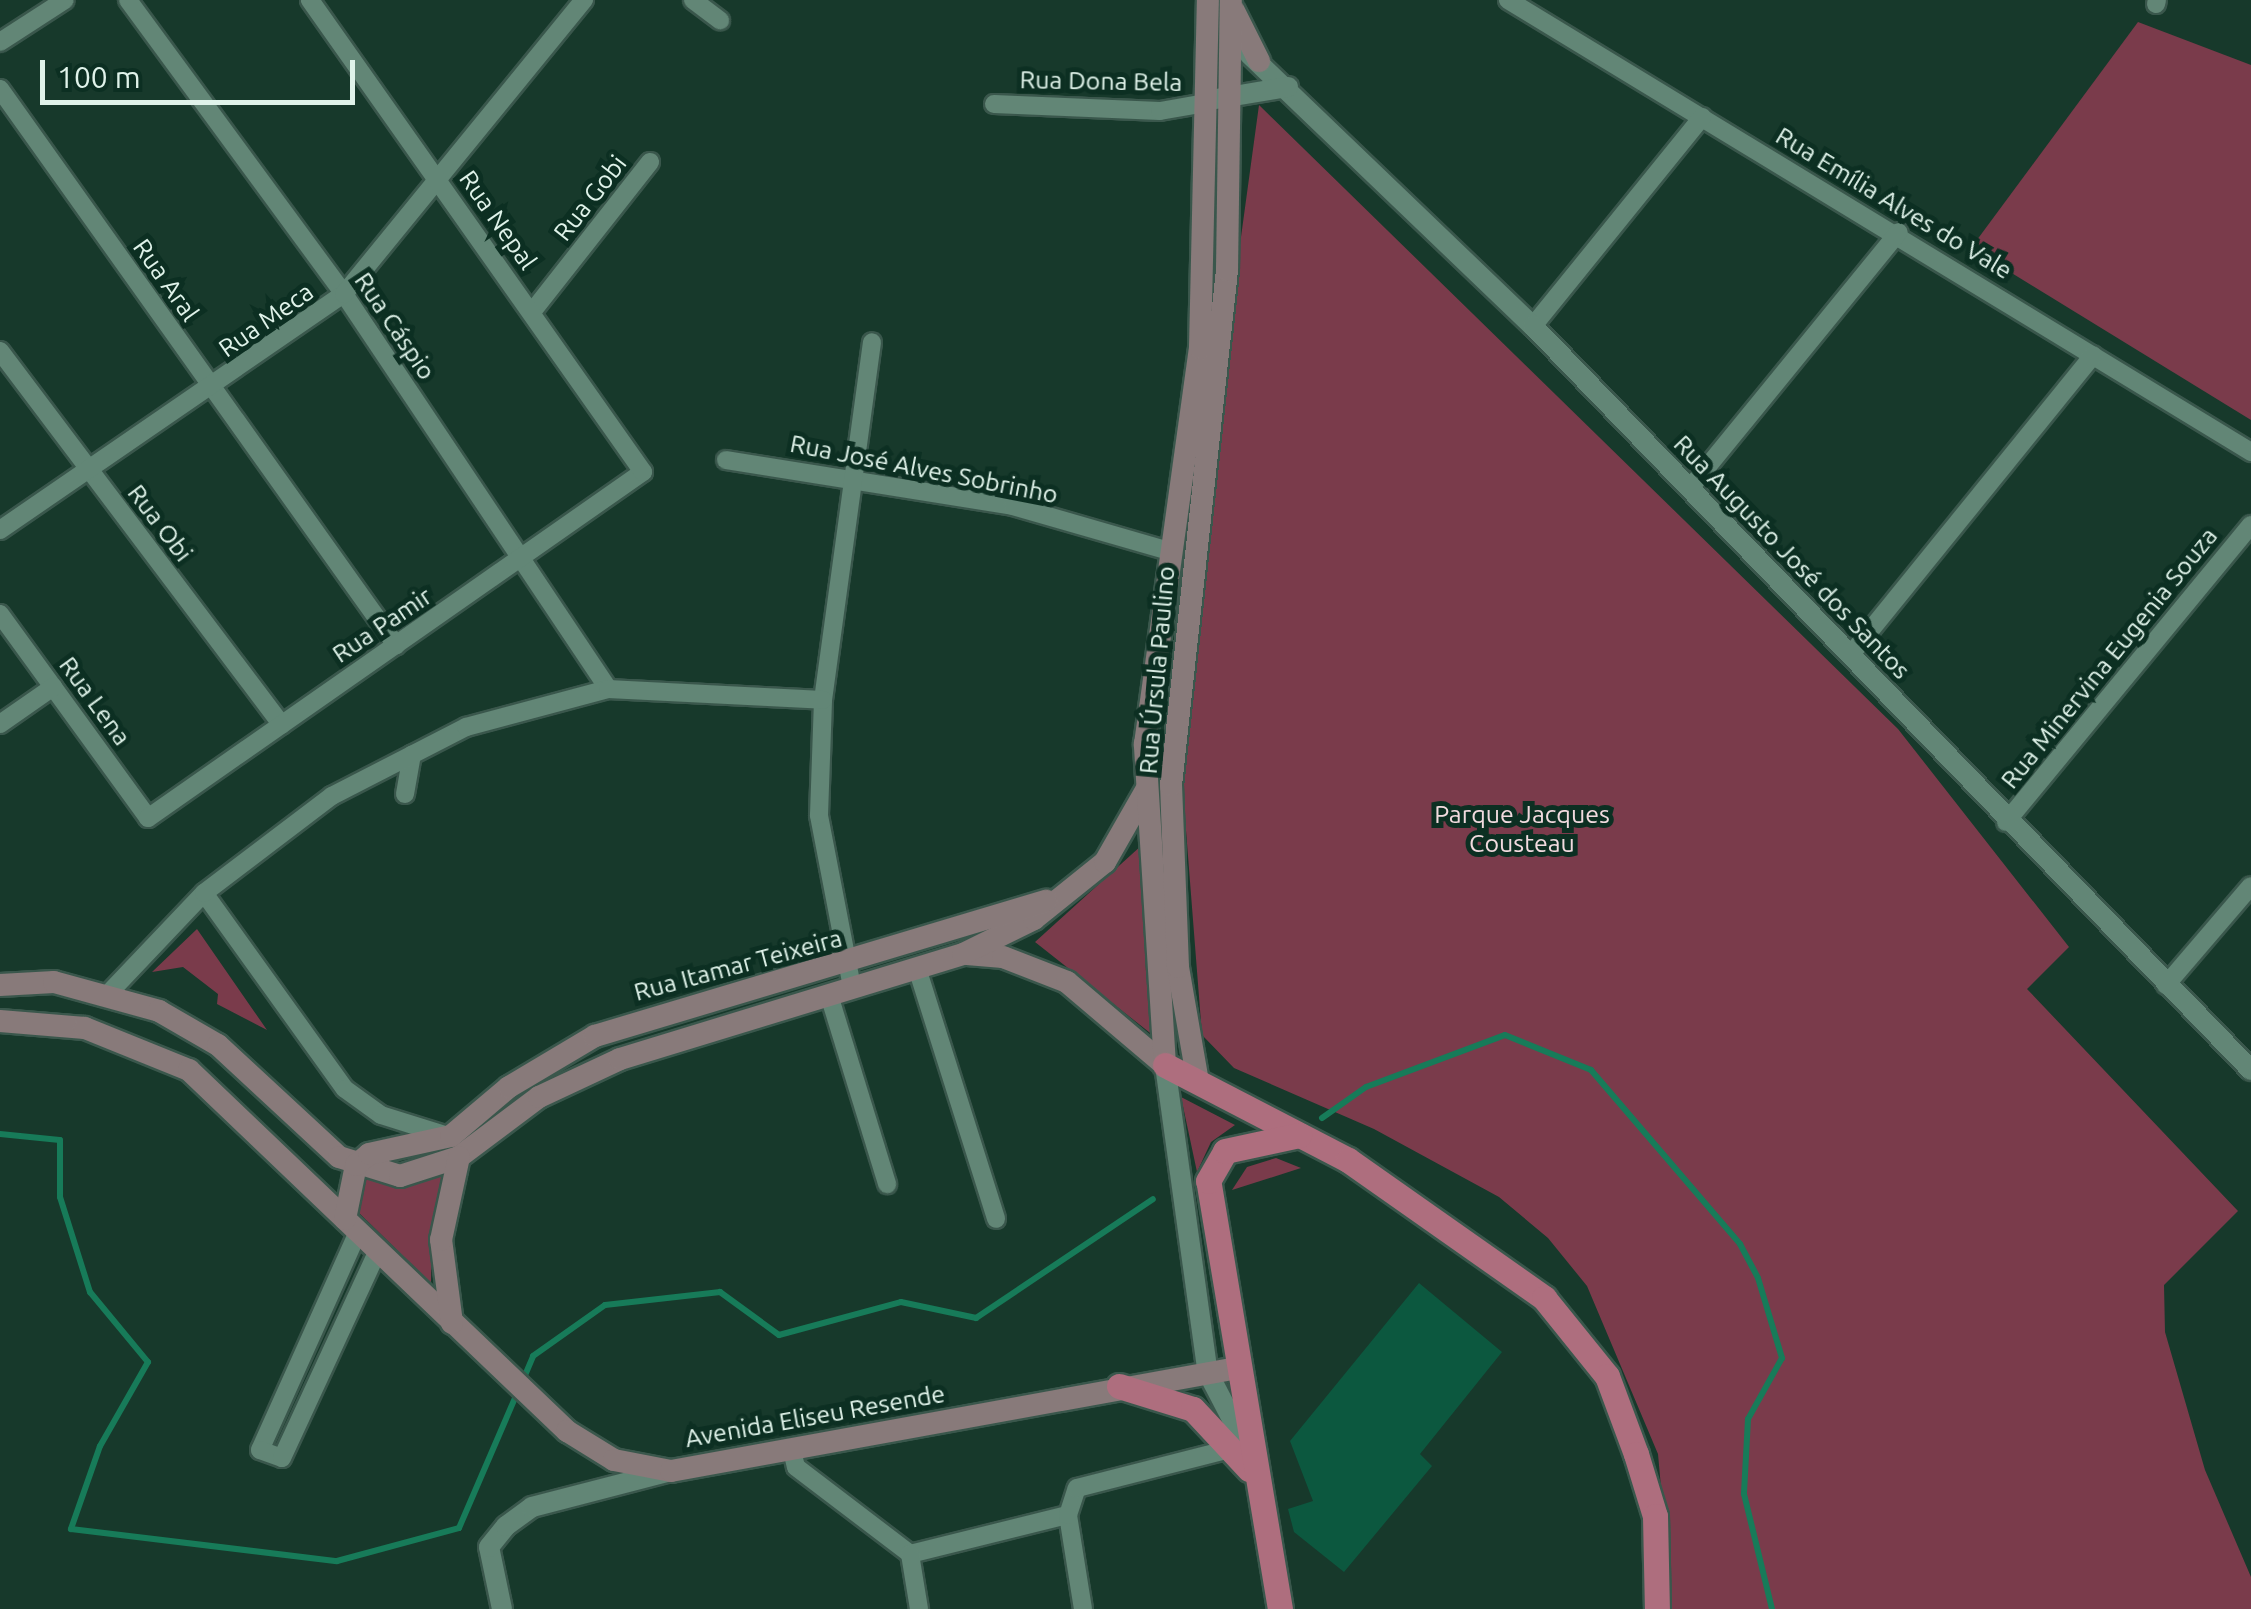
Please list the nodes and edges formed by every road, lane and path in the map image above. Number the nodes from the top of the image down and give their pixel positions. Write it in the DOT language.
graph roads {
  1 [pos="65,0"];
  2 [pos="128,0"];
  3 [pos="310,0"];
  4 [pos="584,0"];
  5 [pos="693,0"];
  6 [pos="1208,0"];
  7 [pos="1231,0"];
  8 [pos="1508,0"];
  9 [pos="720,20"];
  10 [pos="4,32"];
  11 [pos="1218,48"];
  12 [pos="1259,61"];
  13 [pos="1288,87"];
  14 [pos="0,89"];
  15 [pos="1231,94"];
  16 [pos="1206,103"];
  17 [pos="994,104"];
  18 [pos="1702,117"];
  19 [pos="650,162"];
  20 [pos="436,176"];
  21 [pos="1899,232"];
  22 [pos="344,294"];
  23 [pos="532,312"];
  24 [pos="1533,326"];
  25 [pos="872,342"];
  26 [pos="0,350"];
  27 [pos="2093,355"];
  28 [pos="212,389"];
  29 [pos="2251,452"];
  30 [pos="726,460"];
  31 [pos="89,471"];
  32 [pos="643,472"];
  33 [pos="858,478"];
  34 [pos="1690,488"];
  35 [pos="2251,525"];
  36 [pos="0,530"];
  37 [pos="1169,551"];
  38 [pos="525,560"];
  39 [pos="0,614"];
  40 [pos="396,646"];
  41 [pos="1852,652"];
  42 [pos="53,686"];
  43 [pos="608,689"];
  44 [pos="823,700"];
  45 [pos="0,724"];
  46 [pos="282,725"];
  47 [pos="412,755"];
  48 [pos="1146,790"];
  49 [pos="405,794"];
  50 [pos="148,818"];
  51 [pos="2006,822"];
  52 [pos="2251,886"];
  53 [pos="204,893"];
  54 [pos="1064,896"];
  55 [pos="963,954"];
  56 [pos="916,968"];
  57 [pos="849,976"];
  58 [pos="0,985"];
  59 [pos="2166,985"];
  60 [pos="109,993"];
  61 [pos="829,994"];
  62 [pos="0,1021"];
  63 [pos="1165,1066"];
  64 [pos="2251,1070"];
  65 [pos="1198,1082"];
  66 [pos="1300,1134"];
  67 [pos="461,1146"];
  68 [pos="356,1165"];
  69 [pos="887,1184"];
  70 [pos="996,1218"];
  71 [pos="352,1226"];
  72 [pos="377,1252"];
  73 [pos="452,1322"];
  74 [pos="1237,1368"];
  75 [pos="1208,1373"];
  76 [pos="1119,1386"];
  77 [pos="792,1450"];
  78 [pos="1244,1457"];
  79 [pos="671,1471"];
  80 [pos="1068,1515"];
  81 [pos="910,1554"];
  82 [pos="502,1609"];
  83 [pos="919,1609"];
  84 [pos="1083,1609"];
  85 [pos="1280,1609"];
  86 [pos="1657,1609"];
  1 -- 10 [label="street"];
  2 -- 22 [label="street, Rua Cáspio"];
  3 -- 20 [label="street, Rua Nepal"];
  4 -- 20 [label="street, Rua Meca"];
  5 -- 9 [label="street"];
  6 -- 11 [label="main road, Rua Úrsula Paulino"];
  7 -- 11 [label="main road, Rua Úrsula Paulino"];
  7 -- 12 [label="main road"];
  8 -- 18 [label="street, Rua Emília Alves do Vale"];
  11 -- 12 [label="street, Rua Augusto José dos Santos"];
  11 -- 15 [label="main road, Rua Úrsula Paulino"];
  11 -- 16 [label="main road, Rua Úrsula Paulino"];
  12 -- 13 [label="street, Rua Augusto José dos Santos"];
  13 -- 15 [label="street"];
  13 -- 24 [label="street, Rua Augusto José dos Santos"];
  14 -- 28 [label="street, Rua Aral"];
  15 -- 16 [label="street"];
  15 -- 65 [label="main road, Rua Úrsula Paulino"];
  16 -- 17 [label="street, Rua Dona Bela"];
  16 -- 37 [label="main road, Rua Úrsula Paulino"];
  18 -- 21 [label="street, Rua Emília Alves do Vale"];
  18 -- 24 [label="street"];
  19 -- 23 [label="street, Rua Gobi"];
  20 -- 22 [label="street, Rua Meca"];
  20 -- 23 [label="street, Rua Nepal"];
  21 -- 27 [label="street, Rua Emília Alves do Vale"];
  21 -- 34 [label="street"];
  22 -- 28 [label="street, Rua Meca"];
  22 -- 38 [label="street, Rua Cáspio"];
  23 -- 32 [label="street, Rua Nepal"];
  24 -- 34 [label="street, Rua Augusto José dos Santos"];
  25 -- 33 [label="street"];
  26 -- 31 [label="street, Rua Obi"];
  27 -- 29 [label="street, Rua Emília Alves do Vale"];
  27 -- 41 [label="street"];
  28 -- 31 [label="street, Rua Meca"];
  28 -- 40 [label="street, Rua Aral"];
  30 -- 33 [label="street, Rua José Alves Sobrinho"];
  31 -- 36 [label="street, Rua Meca"];
  31 -- 46 [label="street, Rua Obi"];
  32 -- 38 [label="street, Rua Pamir"];
  33 -- 37 [label="street, Rua José Alves Sobrinho"];
  33 -- 44 [label="street"];
  34 -- 41 [label="street, Rua Augusto José dos Santos"];
  35 -- 51 [label="street, Rua Minervina Eugenia Souza"];
  37 -- 48 [label="main road, Rua Úrsula Paulino"];
  38 -- 40 [label="street, Rua Pamir"];
  38 -- 43 [label="street, Rua Cáspio"];
  39 -- 42 [label="street, Rua Lena"];
  40 -- 46 [label="street, Rua Pamir"];
  41 -- 51 [label="street, Rua Augusto José dos Santos"];
  42 -- 45 [label="street"];
  42 -- 50 [label="street, Rua Lena"];
  43 -- 44 [label="street"];
  43 -- 47 [label="street"];
  44 -- 57 [label="street"];
  46 -- 50 [label="street, Rua Pamir"];
  47 -- 49 [label="street"];
  47 -- 53 [label="street"];
  48 -- 54 [label="main road, Rua Itamar Teixeira"];
  48 -- 63 [label="main road, Rua Úrsula Paulino"];
  51 -- 59 [label="street, Rua Augusto José dos Santos"];
  52 -- 59 [label="street"];
  53 -- 60 [label="street"];
  53 -- 67 [label="street"];
  54 -- 55 [label="main road, Rua Itamar Teixeira"];
  54 -- 57 [label="main road, Rua Itamar Teixeira"];
  55 -- 56 [label="main road, Rua Itamar Teixeira"];
  55 -- 63 [label="main road, Rua Itamar Teixeira"];
  56 -- 57 [label="main road, Rua Itamar Teixeira"];
  56 -- 70 [label="street"];
  57 -- 61 [label="main road, Rua Itamar Teixeira"];
  57 -- 67 [label="main road, Rua Itamar Teixeira"];
  58 -- 60 [label="main road"];
  59 -- 64 [label="street, Rua Augusto José dos Santos"];
  60 -- 68 [label="main road"];
  61 -- 67 [label="main road, Rua Itamar Teixeira"];
  61 -- 69 [label="street"];
  62 -- 71 [label="main road, Avenida Eliseu Resende"];
  63 -- 65 [label="main road"];
  63 -- 75 [label="street, Rua Úrsula Paulino"];
  65 -- 66 [label="main road"];
  66 -- 74 [label="main road, Rua Úrsula Paulino"];
  66 -- 86 [label="main road"];
  67 -- 68 [label="main road, Rua Itamar Teixeira"];
  67 -- 68 [label="main road"];
  67 -- 73 [label="main road"];
  68 -- 71 [label="main road"];
  71 -- 72 [label="main road, Avenida Eliseu Resende"];
  71 -- 72 [label="street"];
  72 -- 73 [label="main road, Avenida Eliseu Resende"];
  73 -- 79 [label="main road, Avenida Eliseu Resende"];
  74 -- 75 [label="main road, Avenida Eliseu Resende"];
  74 -- 78 [label="main road, Rua Úrsula Paulino"];
  75 -- 76 [label="main road, Avenida Eliseu Resende"];
  75 -- 78 [label="street, Rua Úrsula Paulino"];
  76 -- 77 [label="main road, Avenida Eliseu Resende"];
  76 -- 78 [label="main road"];
  77 -- 79 [label="main road, Avenida Eliseu Resende"];
  77 -- 81 [label="street"];
  78 -- 80 [label="street"];
  78 -- 85 [label="main road, Rua Úrsula Paulino"];
  79 -- 82 [label="street"];
  80 -- 81 [label="street"];
  80 -- 84 [label="street"];
  81 -- 83 [label="street"];
}
